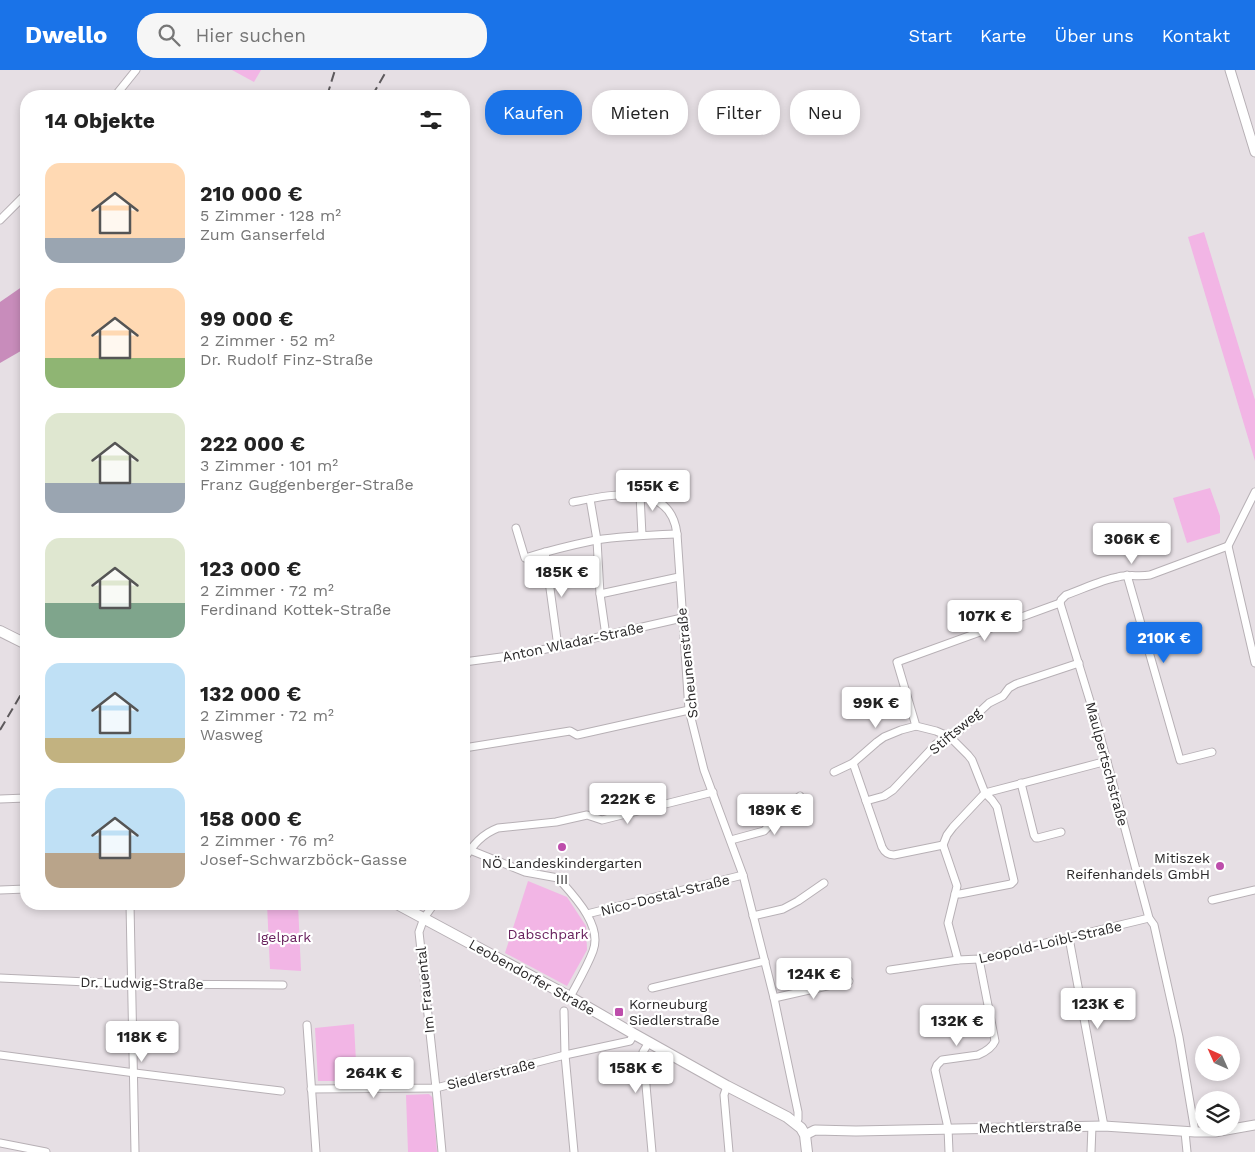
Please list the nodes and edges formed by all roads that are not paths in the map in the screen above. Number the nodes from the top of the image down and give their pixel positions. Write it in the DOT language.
graph roads {
  1 [pos="136,70"];
  2 [pos="1230,70"];
  3 [pos="120,90"];
  4 [pos="1255,152"];
  5 [pos="20,200"];
  6 [pos="0,220"];
  7 [pos="1255,492"];
  8 [pos="640,495"];
  9 [pos="590,499"];
  10 [pos="573,502"];
  11 [pos="516,528"];
  12 [pos="677,534"];
  13 [pos="642,535"];
  14 [pos="597,540"];
  15 [pos="1228,546"];
  16 [pos="545,552"];
  17 [pos="1127,575"];
  18 [pos="679,577"];
  19 [pos="600,594"];
  20 [pos="1060,603"];
  21 [pos="682,618"];
  22 [pos="0,631"];
  23 [pos="606,636"];
  24 [pos="20,641"];
  25 [pos="558,647"];
  26 [pos="470,661"];
  27 [pos="1255,662"];
  28 [pos="1079,663"];
  29 [pos="689,710"];
  30 [pos="916,726"];
  31 [pos="950,737"];
  32 [pos="470,747"];
  33 [pos="1212,752"];
  34 [pos="1107,761"];
  35 [pos="853,763"];
  36 [pos="834,772"];
  37 [pos="1021,783"];
  38 [pos="712,792"];
  39 [pos="985,793"];
  40 [pos="800,796"];
  41 [pos="20,798"];
  42 [pos="0,799"];
  43 [pos="866,801"];
  44 [pos="1061,832"];
  45 [pos="731,840"];
  46 [pos="943,845"];
  47 [pos="470,850"];
  48 [pos="743,876"];
  49 [pos="824,883"];
  50 [pos="20,889"];
  51 [pos="0,890"];
  52 [pos="1255,890"];
  53 [pos="955,894"];
  54 [pos="1212,900"];
  55 [pos="130,910"];
  56 [pos="409,910"];
  57 [pos="430,910"];
  58 [pos="587,914"];
  59 [pos="753,916"];
  60 [pos="424,918"];
  61 [pos="1149,918"];
  62 [pos="1069,938"];
  63 [pos="979,959"];
  64 [pos="958,960"];
  65 [pos="765,961"];
  66 [pos="890,970"];
  67 [pos="0,978"];
  68 [pos="849,981"];
  69 [pos="131,984"];
  70 [pos="283,985"];
  71 [pos="652,988"];
  72 [pos="570,996"];
  73 [pos="774,998"];
  74 [pos="564,1011"];
  75 [pos="307,1025"];
  76 [pos="634,1034"];
  77 [pos="649,1042"];
  78 [pos="0,1055"];
  79 [pos="565,1055"];
  80 [pos="135,1073"];
  81 [pos="727,1086"];
  82 [pos="436,1088"];
  83 [pos="311,1089"];
  84 [pos="281,1091"];
  85 [pos="796,1123"];
  86 [pos="1255,1125"];
  87 [pos="1092,1126"];
  88 [pos="1104,1126"];
  89 [pos="948,1128"];
  90 [pos="1240,1128"];
  91 [pos="1185,1132"];
  92 [pos="1195,1132"];
  93 [pos="805,1135"];
  94 [pos="0,1142"];
  95 [pos="46,1152"];
  96 [pos="136,1152"];
  97 [pos="316,1152"];
  98 [pos="442,1152"];
  99 [pos="574,1152"];
  100 [pos="652,1152"];
  101 [pos="729,1152"];
  102 [pos="807,1152"];
  103 [pos="950,1152"];
  104 [pos="1091,1152"];
  105 [pos="1187,1152"];
  1 -- 3 [label="street"];
  2 -- 4 [label="street"];
  5 -- 6 [label="street"];
  7 -- 15 [label="street"];
  8 -- 9 [label="street"];
  8 -- 12 [label="street, Scheunenstraße"];
  8 -- 13 [label="street"];
  9 -- 10 [label="street"];
  9 -- 14 [label="street"];
  11 -- 16 [label="street"];
  12 -- 13 [label="street"];
  12 -- 18 [label="street, Scheunenstraße"];
  13 -- 14 [label="street"];
  14 -- 16 [label="street"];
  14 -- 19 [label="street"];
  15 -- 17 [label="street"];
  15 -- 27 [label="street"];
  16 -- 25 [label="street"];
  17 -- 20 [label="street"];
  17 -- 33 [label="street"];
  18 -- 19 [label="street"];
  18 -- 21 [label="street, Scheunenstraße"];
  19 -- 23 [label="street"];
  20 -- 28 [label="street, Maulpertschstraße"];
  20 -- 30 [label="street"];
  21 -- 23 [label="street, Anton Wladar-Straße"];
  21 -- 29 [label="street, Scheunenstraße"];
  22 -- 24 [label="main road"];
  23 -- 25 [label="street, Anton Wladar-Straße"];
  25 -- 26 [label="street, Anton Wladar-Straße"];
  28 -- 31 [label="street, Stiftsweg"];
  28 -- 34 [label="street, Maulpertschstraße"];
  29 -- 32 [label="street"];
  29 -- 38 [label="street, Scheunenstraße"];
  30 -- 31 [label="street"];
  30 -- 35 [label="street"];
  31 -- 39 [label="street"];
  31 -- 43 [label="street, Stiftsweg"];
  34 -- 37 [label="street"];
  34 -- 61 [label="street, Maulpertschstraße"];
  35 -- 36 [label="street"];
  35 -- 43 [label="street"];
  37 -- 39 [label="street"];
  37 -- 44 [label="street"];
  38 -- 45 [label="street, Scheunenstraße"];
  38 -- 47 [label="street"];
  39 -- 46 [label="street"];
  39 -- 53 [label="street"];
  40 -- 45 [label="street"];
  41 -- 42 [label="street"];
  43 -- 46 [label="street"];
  45 -- 48 [label="street, Scheunenstraße"];
  46 -- 53 [label="street"];
  47 -- 58 [label="street"];
  48 -- 58 [label="street, Nico-Dostal-Straße"];
  48 -- 59 [label="street, Scheunenstraße"];
  49 -- 59 [label="street"];
  50 -- 51 [label="street"];
  52 -- 54 [label="street"];
  53 -- 64 [label="street"];
  55 -- 69 [label="street"];
  56 -- 60 [label="main road, Leobendorfer Straße"];
  57 -- 60 [label="street"];
  58 -- 72 [label="street"];
  59 -- 65 [label="street, Scheunenstraße"];
  60 -- 72 [label="main road, Leobendorfer Straße"];
  60 -- 82 [label="street, Im Frauental"];
  61 -- 62 [label="street, Leopold-Loibl-Straße"];
  61 -- 92 [label="street, Maulpertschstraße"];
  62 -- 63 [label="street, Leopold-Loibl-Straße"];
  62 -- 88 [label="street"];
  63 -- 64 [label="street, Leopold-Loibl-Straße"];
  63 -- 89 [label="street"];
  64 -- 66 [label="street, Leopold-Loibl-Straße"];
  65 -- 71 [label="street"];
  65 -- 73 [label="street, Scheunenstraße"];
  67 -- 69 [label="street, Dr. Ludwig-Straße"];
  68 -- 73 [label="street"];
  69 -- 70 [label="street, Dr. Ludwig-Straße"];
  69 -- 80 [label="street"];
  72 -- 76 [label="main road, Leobendorfer Straße"];
  73 -- 85 [label="street, Scheunenstraße"];
  74 -- 79 [label="street"];
  75 -- 83 [label="street"];
  76 -- 77 [label="main road, Leobendorfer Straße"];
  76 -- 79 [label="street, Siedlerstraße"];
  77 -- 81 [label="main road, Leobendorfer Straße"];
  77 -- 100 [label="street"];
  78 -- 80 [label="street"];
  79 -- 82 [label="street, Siedlerstraße"];
  79 -- 99 [label="street"];
  80 -- 84 [label="street"];
  80 -- 96 [label="street"];
  81 -- 85 [label="main road, Leobendorfer Straße"];
  81 -- 101 [label="street"];
  82 -- 83 [label="street, Siedlerstraße"];
  82 -- 98 [label="street, Im Frauental"];
  83 -- 97 [label="street"];
  85 -- 93 [label="main road, Leobendorfer Straße"];
  86 -- 90 [label="street, Mechtlerstraße"];
  87 -- 88 [label="street, Mechtlerstraße"];
  87 -- 89 [label="street, Mechtlerstraße"];
  87 -- 104 [label="street"];
  88 -- 91 [label="street, Mechtlerstraße"];
  89 -- 93 [label="street, Mechtlerstraße"];
  89 -- 103 [label="street"];
  91 -- 92 [label="street, Mechtlerstraße"];
  91 -- 105 [label="street"];
  93 -- 102 [label="main road"];
  94 -- 95 [label="street"];
}
